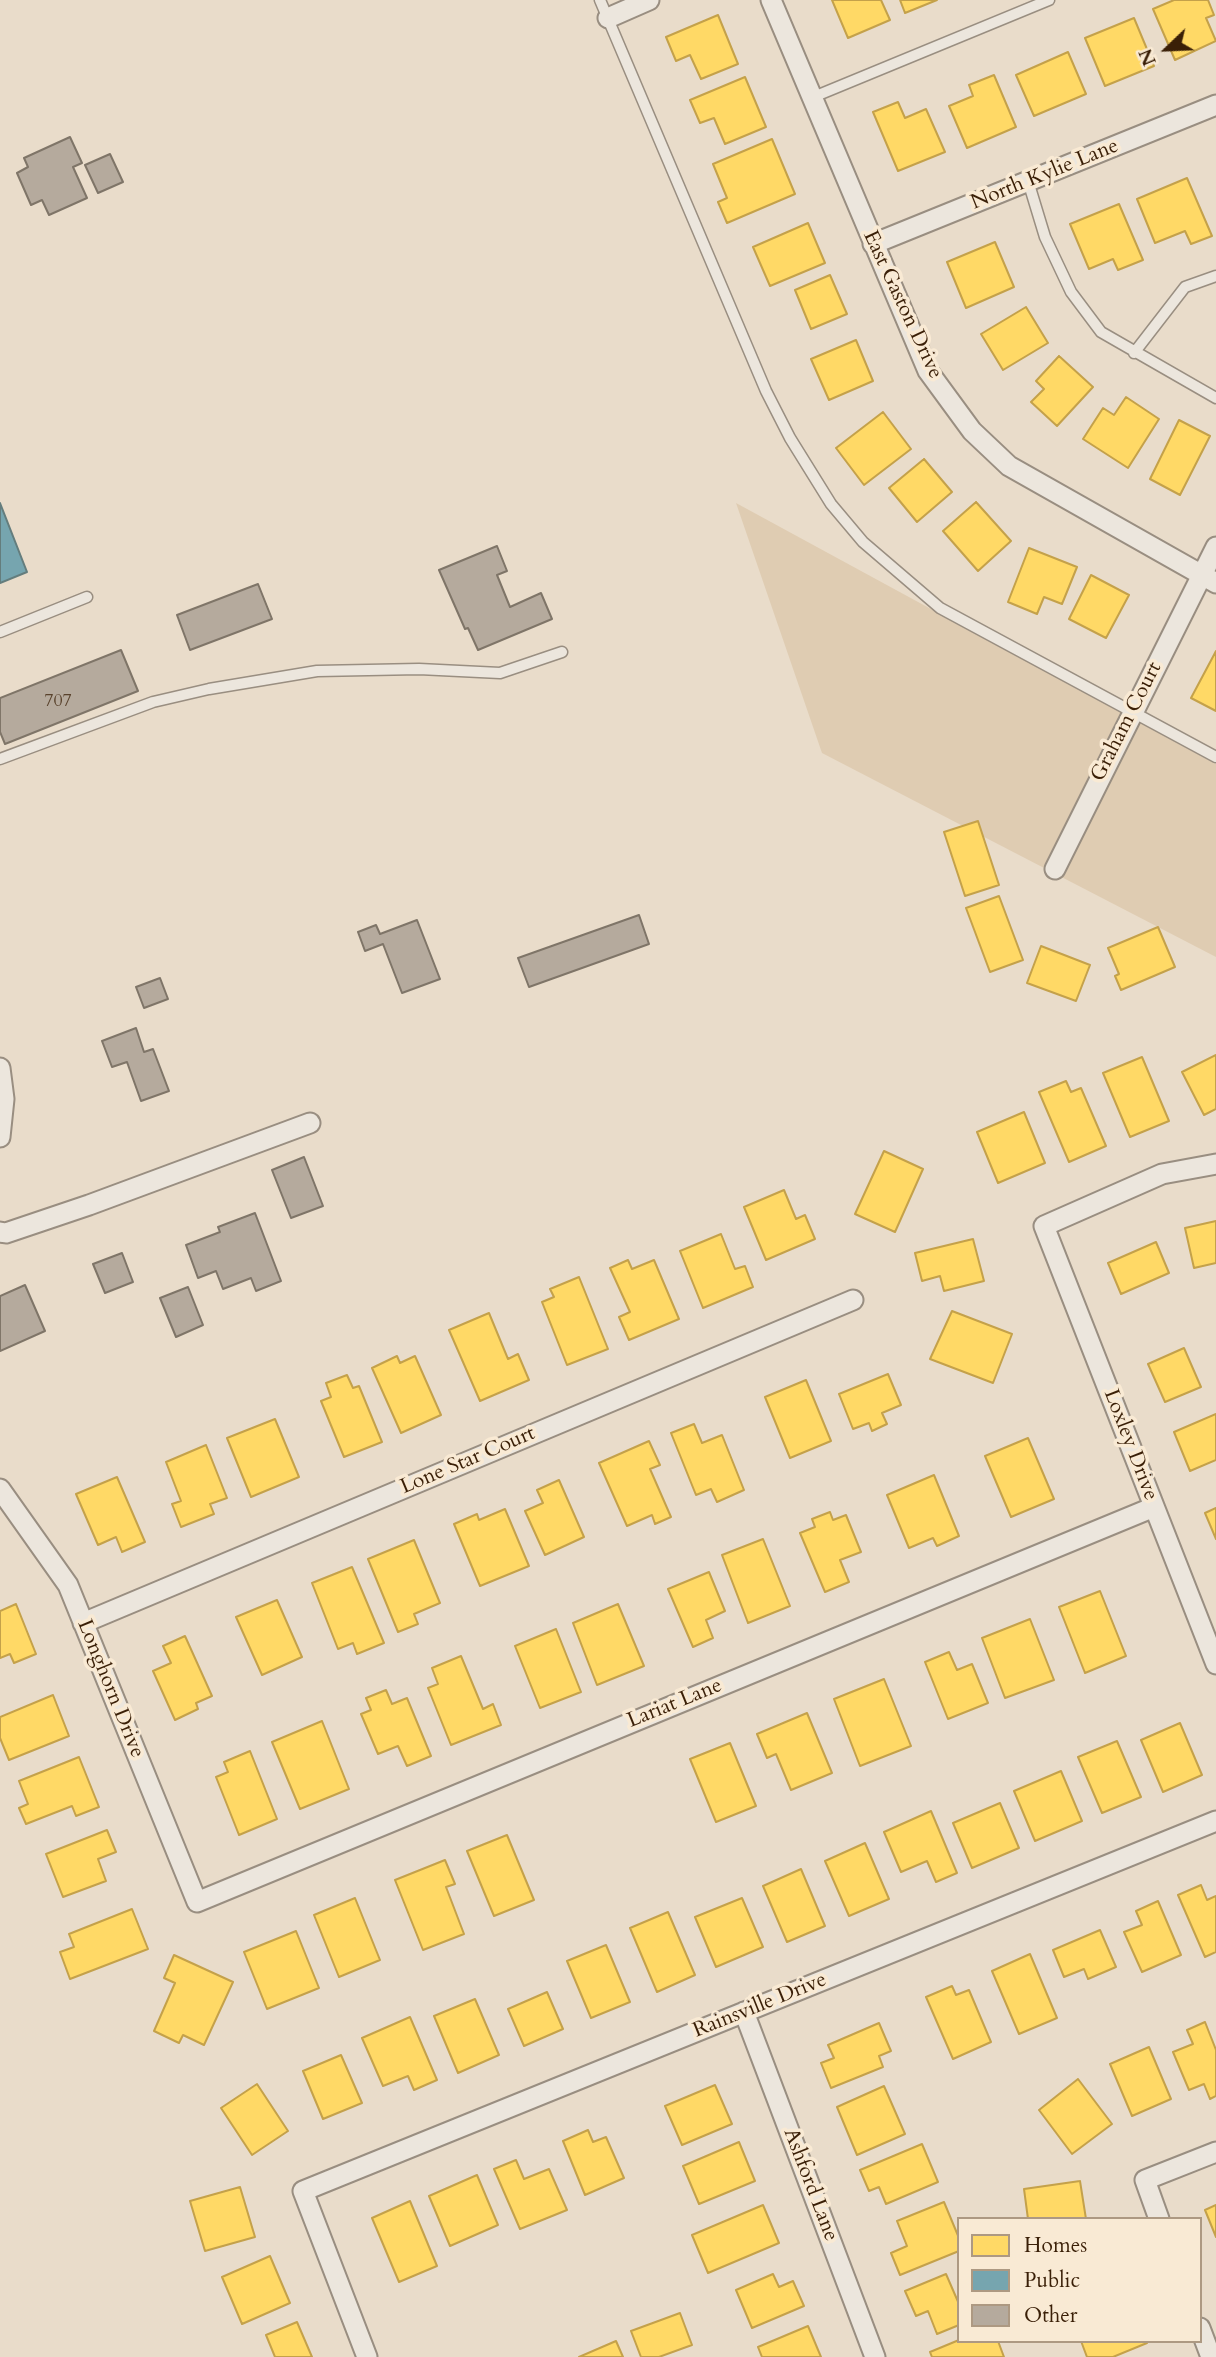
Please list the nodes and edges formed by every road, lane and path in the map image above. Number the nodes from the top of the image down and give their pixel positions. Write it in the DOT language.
graph roads {
  1 [pos="649,0"];
  2 [pos="771,0"];
  3 [pos="1049,0"];
  4 [pos="604,9"];
  5 [pos="811,98"];
  6 [pos="1216,105"];
  7 [pos="1028,181"];
  8 [pos="873,244"];
  9 [pos="1216,276"];
  10 [pos="1134,353"];
  11 [pos="1216,398"];
  12 [pos="1216,547"];
  13 [pos="1208,579"];
  14 [pos="87,597"];
  15 [pos="0,632"];
  16 [pos="562,652"];
  17 [pos="1132,713"];
  18 [pos="1216,757"];
  19 [pos="0,759"];
  20 [pos="1055,869"];
  21 [pos="0,1068"];
  22 [pos="310,1123"];
  23 [pos="0,1137"];
  24 [pos="1216,1164"];
  25 [pos="0,1232"];
  26 [pos="853,1300"];
  27 [pos="0,1489"];
  28 [pos="1154,1507"];
  29 [pos="83,1623"];
  30 [pos="1216,1664"];
  31 [pos="1216,1821"];
  32 [pos="197,1902"];
  33 [pos="744,2012"];
  34 [pos="1216,2152"];
  35 [pos="1158,2217"];
  36 [pos="1202,2333"];
  37 [pos="367,2357"];
  38 [pos="875,2357"];
  39 [pos="1211,2357"];
  1 -- 4 [label="street"];
  2 -- 5 [label="street, East Gaston Drive"];
  3 -- 5 [label="lane"];
  4 -- 17 [label="lane"];
  5 -- 8 [label="street, East Gaston Drive"];
  6 -- 7 [label="street, North Kylie Lane"];
  7 -- 8 [label="street, North Kylie Lane"];
  7 -- 10 [label="lane"];
  8 -- 13 [label="street, East Gaston Drive"];
  9 -- 10 [label="lane"];
  10 -- 11 [label="lane"];
  12 -- 13 [label="street, Graham Court"];
  13 -- 17 [label="street, Graham Court"];
  14 -- 15 [label="lane"];
  16 -- 19 [label="lane"];
  17 -- 18 [label="lane"];
  17 -- 20 [label="street, Graham Court"];
  21 -- 23 [label="street"];
  22 -- 25 [label="street"];
  24 -- 28 [label="street, Loxley Drive"];
  26 -- 29 [label="street, Lone Star Court"];
  27 -- 29 [label="street, Longhorn Drive"];
  28 -- 30 [label="street, Loxley Drive"];
  28 -- 32 [label="street, Lariat Lane"];
  29 -- 32 [label="street, Longhorn Drive"];
  31 -- 33 [label="street, Rainsville Drive"];
  33 -- 37 [label="street, Rainsville Drive"];
  33 -- 38 [label="street, Ashford Lane"];
  34 -- 35 [label="street"];
  36 -- 39 [label="street"];
}
